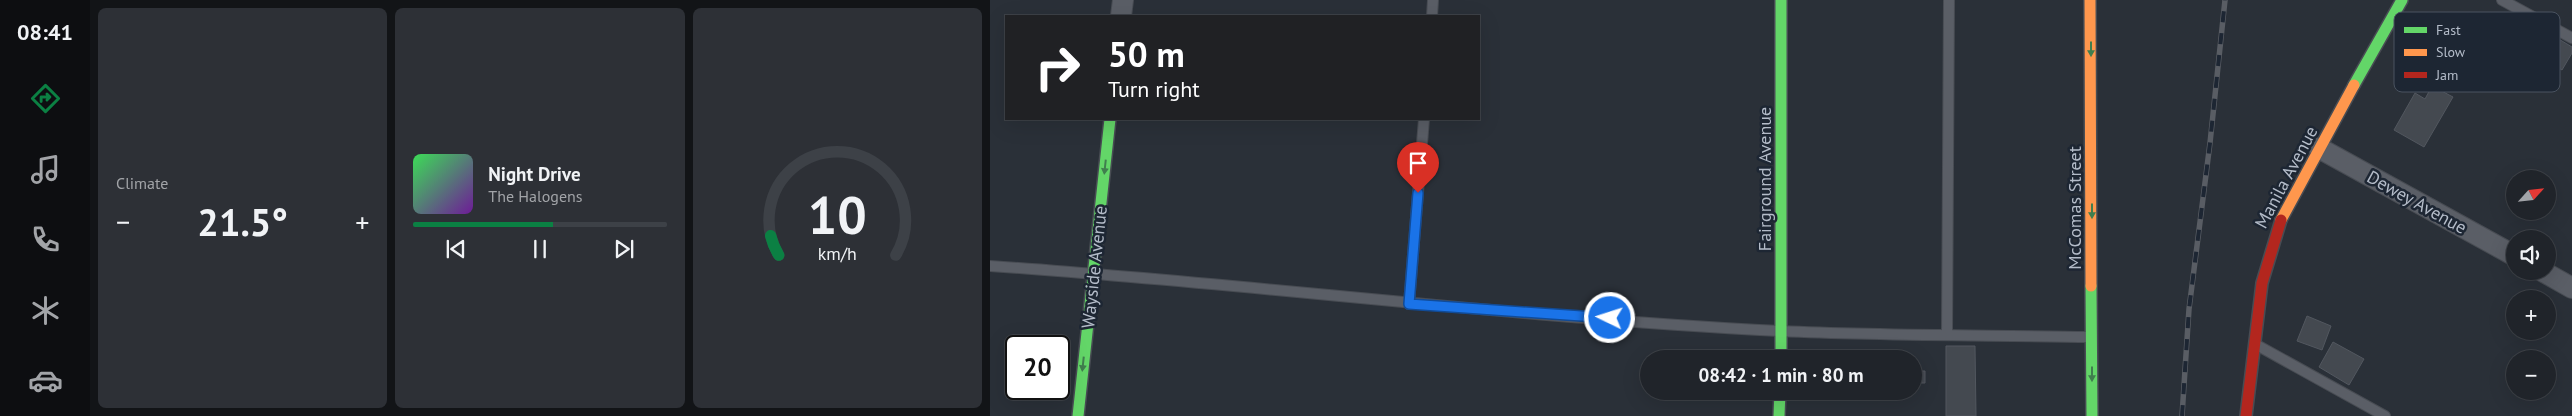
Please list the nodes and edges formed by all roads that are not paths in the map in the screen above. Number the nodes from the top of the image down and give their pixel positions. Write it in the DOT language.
graph roads {
  1 [pos="1123,0"];
  2 [pos="1433,0"];
  3 [pos="1781,0"];
  4 [pos="1949,0"];
  5 [pos="2090,0"];
  6 [pos="2402,0"];
  7 [pos="2502,0"];
  8 [pos="2395,12"];
  9 [pos="2524,12"];
  10 [pos="2394,14"];
  11 [pos="1121,15"];
  12 [pos="1432,15"];
  13 [pos="2560,31"];
  14 [pos="2572,38"];
  15 [pos="1110,120"];
  16 [pos="1424,120"];
  17 [pos="2319,148"];
  18 [pos="2506,251"];
  19 [pos="990,266"];
  20 [pos="1093,273"];
  21 [pos="2556,279"];
  22 [pos="2572,288"];
  23 [pos="1409,304"];
  24 [pos="1782,331"];
  25 [pos="1947,334"];
  26 [pos="2092,337"];
  27 [pos="2254,343"];
  28 [pos="1781,350"];
  29 [pos="1780,400"];
  30 [pos="1078,416"];
  31 [pos="1779,416"];
  32 [pos="2092,416"];
  33 [pos="2246,416"];
  34 [pos="2385,416"];
  1 -- 11 [label="street"];
  2 -- 12 [label="lane"];
  3 -- 24 [label="street, Fairground Avenue"];
  4 -- 25 [label="lane"];
  5 -- 26 [label="street, McComas Street, one-way"];
  6 -- 8 [label="street, Manila Avenue"];
  7 -- 9 [label="lane"];
  10 -- 17 [label="street, Manila Avenue"];
  13 -- 14 [label="lane"];
  15 -- 20 [label="street, Wayside Avenue, one-way"];
  16 -- 23 [label="lane"];
  17 -- 18 [label="street, Dewey Avenue"];
  17 -- 27 [label="street, Manila Avenue"];
  19 -- 20 [label="lane"];
  20 -- 23 [label="lane"];
  20 -- 30 [label="street, Wayside Avenue, one-way"];
  21 -- 22 [label="street"];
  23 -- 24 [label="lane"];
  24 -- 25 [label="lane"];
  24 -- 28 [label="street, Fairground Avenue"];
  25 -- 26 [label="lane"];
  26 -- 32 [label="street, McComas Street, one-way"];
  27 -- 33 [label="street, Manila Avenue"];
  27 -- 34 [label="lane"];
  29 -- 31 [label="street"];
}
